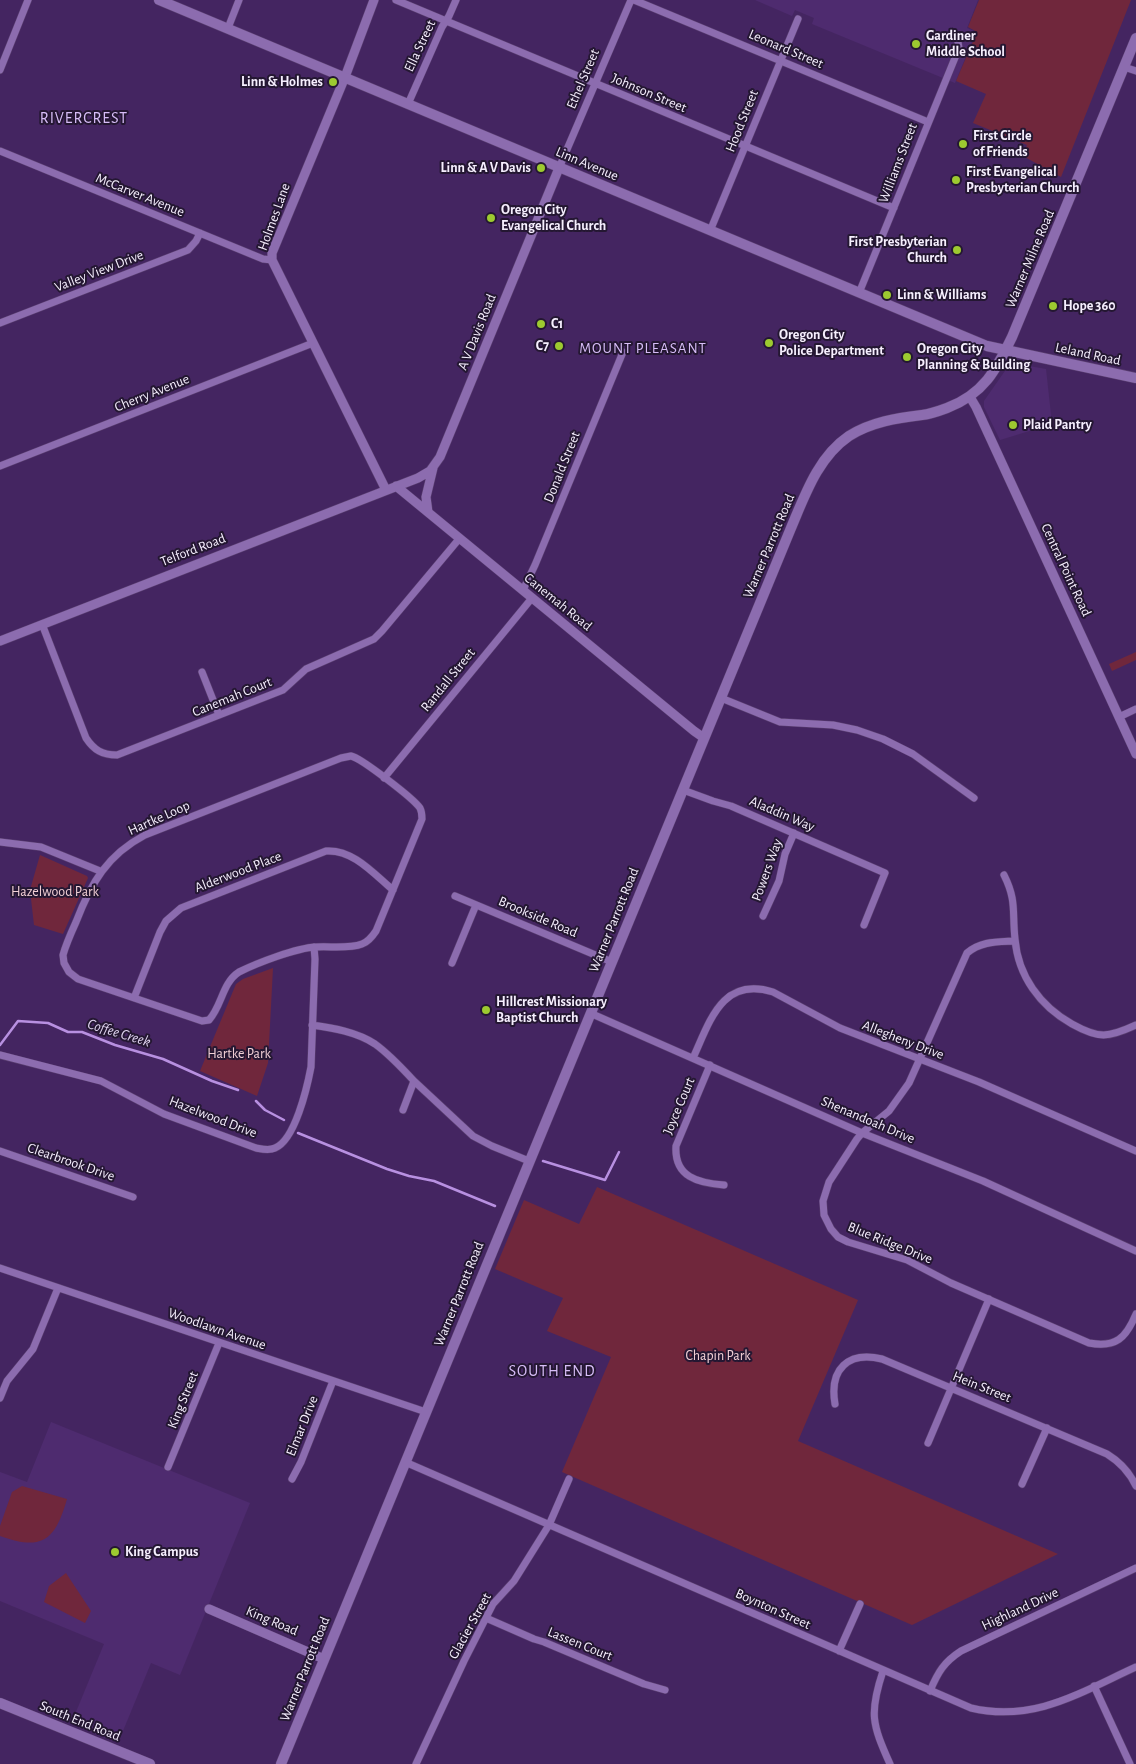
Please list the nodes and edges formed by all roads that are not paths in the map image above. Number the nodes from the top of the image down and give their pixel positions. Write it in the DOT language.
graph roads {
  1 [pos="28,0"];
  2 [pos="159,0"];
  3 [pos="239,0"];
  4 [pos="374,0"];
  5 [pos="396,0"];
  6 [pos="456,0"];
  7 [pos="632,0"];
  8 [pos="798,19"];
  9 [pos="446,21"];
  10 [pos="228,28"];
  11 [pos="1136,38"];
  12 [pos="958,42"];
  13 [pos="0,47"];
  14 [pos="8,50"];
  15 [pos="781,60"];
  16 [pos="1124,67"];
  17 [pos="0,70"];
  18 [pos="1136,71"];
  19 [pos="344,77"];
  20 [pos="595,84"];
  21 [pos="408,104"];
  22 [pos="928,122"];
  23 [pos="745,147"];
  24 [pos="0,151"];
  25 [pos="559,168"];
  26 [pos="894,208"];
  27 [pos="710,231"];
  28 [pos="200,233"];
  29 [pos="272,260"];
  30 [pos="859,292"];
  31 [pos="0,323"];
  32 [pos="313,343"];
  33 [pos="1005,351"];
  34 [pos="623,352"];
  35 [pos="1136,378"];
  36 [pos="970,397"];
  37 [pos="0,466"];
  38 [pos="433,468"];
  39 [pos="396,486"];
  40 [pos="386,490"];
  41 [pos="428,513"];
  42 [pos="459,538"];
  43 [pos="522,590"];
  44 [pos="532,598"];
  45 [pos="42,624"];
  46 [pos="0,641"];
  47 [pos="202,672"];
  48 [pos="721,698"];
  49 [pos="1136,709"];
  50 [pos="219,715"];
  51 [pos="1119,717"];
  52 [pos="704,738"];
  53 [pos="1136,754"];
  54 [pos="384,778"];
  55 [pos="683,790"];
  56 [pos="974,798"];
  57 [pos="794,833"];
  58 [pos="0,842"];
  59 [pos="100,871"];
  60 [pos="1004,875"];
  61 [pos="393,890"];
  62 [pos="456,896"];
  63 [pos="476,905"];
  64 [pos="763,916"];
  65 [pos="864,925"];
  66 [pos="1015,941"];
  67 [pos="314,947"];
  68 [pos="612,962"];
  69 [pos="452,963"];
  70 [pos="134,998"];
  71 [pos="590,1013"];
  72 [pos="312,1025"];
  73 [pos="1136,1025"];
  74 [pos="0,1055"];
  75 [pos="693,1058"];
  76 [pos="920,1060"];
  77 [pos="710,1065"];
  78 [pos="414,1081"];
  79 [pos="403,1110"];
  80 [pos="862,1132"];
  81 [pos="1136,1151"];
  82 [pos="1,1152"];
  83 [pos="0,1160"];
  84 [pos="529,1161"];
  85 [pos="724,1185"];
  86 [pos="133,1197"];
  87 [pos="1136,1252"];
  88 [pos="0,1268"];
  89 [pos="58,1288"];
  90 [pos="989,1299"];
  91 [pos="1136,1314"];
  92 [pos="219,1343"];
  93 [pos="333,1381"];
  94 [pos="952,1387"];
  95 [pos="0,1398"];
  96 [pos="835,1404"];
  97 [pos="426,1412"];
  98 [pos="1047,1428"];
  99 [pos="928,1443"];
  100 [pos="405,1462"];
  101 [pos="168,1467"];
  102 [pos="292,1479"];
  103 [pos="569,1479"];
  104 [pos="1022,1484"];
  105 [pos="1136,1486"];
  106 [pos="549,1525"];
  107 [pos="1136,1568"];
  108 [pos="860,1604"];
  109 [pos="208,1609"];
  110 [pos="486,1618"];
  111 [pos="839,1652"];
  112 [pos="324,1658"];
  113 [pos="1136,1667"];
  114 [pos="884,1671"];
  115 [pos="1094,1686"];
  116 [pos="665,1690"];
  117 [pos="930,1691"];
  118 [pos="0,1703"];
  119 [pos="150,1764"];
  120 [pos="281,1764"];
  121 [pos="416,1764"];
  122 [pos="890,1764"];
  123 [pos="1130,1764"];
  1 -- 14 [label="street"];
  2 -- 10 [label="main road, Linn Avenue"];
  3 -- 10 [label="street"];
  4 -- 19 [label="street, Holmes Lane"];
  5 -- 9 [label="street, Johnson Street"];
  6 -- 9 [label="street, Ella Street"];
  7 -- 15 [label="street, Leonard Street"];
  7 -- 20 [label="street, Ethel Street"];
  8 -- 15 [label="street, Hood Street"];
  9 -- 20 [label="street, Johnson Street"];
  9 -- 21 [label="street, Ella Street"];
  10 -- 19 [label="main road, Linn Avenue"];
  11 -- 16 [label="main road, Warner Milne Road"];
  12 -- 22 [label="street, Williams Street"];
  13 -- 14 [label="street"];
  14 -- 17 [label="street"];
  15 -- 22 [label="street, Leonard Street"];
  15 -- 23 [label="street, Hood Street"];
  16 -- 18 [label="street"];
  16 -- 33 [label="main road, Warner Milne Road"];
  19 -- 21 [label="main road, Linn Avenue"];
  19 -- 29 [label="street, Holmes Lane"];
  20 -- 23 [label="street, Johnson Street"];
  20 -- 25 [label="street, Ethel Street"];
  21 -- 25 [label="main road, Linn Avenue"];
  22 -- 26 [label="street, Williams Street"];
  23 -- 26 [label="street, Johnson Street"];
  23 -- 27 [label="street, Hood Street"];
  24 -- 28 [label="street, McCarver Avenue"];
  25 -- 27 [label="main road, Linn Avenue"];
  25 -- 38 [label="street, A V Davis Road"];
  26 -- 30 [label="street, Williams Street"];
  27 -- 30 [label="main road, Linn Avenue"];
  28 -- 29 [label="street, McCarver Avenue"];
  28 -- 31 [label="street, Valley View Drive"];
  29 -- 32 [label="street, Holmes Lane"];
  30 -- 33 [label="main road, Linn Avenue"];
  32 -- 37 [label="street, Cherry Avenue"];
  32 -- 40 [label="street, Holmes Lane"];
  33 -- 35 [label="main road, Leland Road"];
  33 -- 36 [label="main road, Warner Parrott Road"];
  34 -- 43 [label="street, Donald Street"];
  36 -- 48 [label="main road, Warner Parrott Road"];
  36 -- 51 [label="street, Central Point Road"];
  38 -- 39 [label="street"];
  38 -- 41 [label="street, A V Davis Road"];
  39 -- 40 [label="street, Telford Road"];
  39 -- 41 [label="street, Canemah Road"];
  40 -- 45 [label="street, Telford Road"];
  41 -- 42 [label="street, Canemah Road"];
  42 -- 43 [label="street, Canemah Road"];
  42 -- 50 [label="street, Canemah Court"];
  43 -- 44 [label="street, Canemah Road"];
  44 -- 52 [label="street, Canemah Road"];
  44 -- 54 [label="street, Randall Street"];
  45 -- 46 [label="street, Telford Road"];
  45 -- 50 [label="street, Canemah Court"];
  47 -- 50 [label="street"];
  48 -- 52 [label="main road, Warner Parrott Road"];
  48 -- 56 [label="street"];
  49 -- 51 [label="street"];
  51 -- 53 [label="street, Central Point Road"];
  52 -- 55 [label="main road, Warner Parrott Road"];
  54 -- 59 [label="street, Hartke Loop"];
  54 -- 61 [label="street, Hartke Loop"];
  55 -- 57 [label="street, Aladdin Way"];
  55 -- 68 [label="main road, Warner Parrott Road"];
  57 -- 64 [label="street, Powers Way"];
  57 -- 65 [label="street, Aladdin Way"];
  58 -- 59 [label="street"];
  59 -- 70 [label="street, Hartke Loop"];
  60 -- 66 [label="street"];
  61 -- 67 [label="street, Hartke Loop"];
  61 -- 70 [label="street, Alderwood Place"];
  62 -- 63 [label="street, Brookside Road"];
  63 -- 68 [label="street, Brookside Road"];
  63 -- 69 [label="street"];
  66 -- 73 [label="street"];
  66 -- 76 [label="street, Blue Ridge Drive"];
  67 -- 70 [label="street, Hartke Loop"];
  67 -- 72 [label="street, Hazelwood Drive"];
  68 -- 71 [label="main road, Warner Parrott Road"];
  71 -- 75 [label="street, Shenandoah Drive"];
  71 -- 84 [label="main road, Warner Parrott Road"];
  72 -- 74 [label="street, Hazelwood Drive"];
  72 -- 78 [label="street"];
  75 -- 76 [label="street, Allegheny Drive"];
  75 -- 77 [label="street, Shenandoah Drive"];
  76 -- 80 [label="street, Blue Ridge Drive"];
  76 -- 81 [label="street, Allegheny Drive"];
  77 -- 80 [label="street, Shenandoah Drive"];
  77 -- 85 [label="street, Joyce Court"];
  78 -- 79 [label="street"];
  78 -- 84 [label="street"];
  80 -- 87 [label="street, Shenandoah Drive"];
  80 -- 90 [label="street, Blue Ridge Drive"];
  82 -- 83 [label="street"];
  82 -- 86 [label="street, Clearbrook Drive"];
  84 -- 97 [label="main road, Warner Parrott Road"];
  88 -- 89 [label="street, Woodlawn Avenue"];
  89 -- 92 [label="street, Woodlawn Avenue"];
  89 -- 95 [label="street"];
  90 -- 91 [label="street, Blue Ridge Drive"];
  90 -- 94 [label="street"];
  92 -- 93 [label="street, Woodlawn Avenue"];
  92 -- 101 [label="street, King Street"];
  93 -- 97 [label="street, Woodlawn Avenue"];
  93 -- 102 [label="street, Elmar Drive"];
  94 -- 96 [label="street, Hein Street"];
  94 -- 98 [label="street, Hein Street"];
  94 -- 99 [label="street"];
  97 -- 100 [label="main road, Warner Parrott Road"];
  98 -- 104 [label="street"];
  98 -- 105 [label="street, Hein Street"];
  100 -- 106 [label="street, Boynton Street"];
  100 -- 112 [label="main road, Warner Parrott Road"];
  103 -- 106 [label="street, Glacier Street"];
  106 -- 110 [label="street, Glacier Street"];
  106 -- 111 [label="street, Boynton Street"];
  107 -- 117 [label="street, Highland Drive"];
  108 -- 111 [label="street"];
  109 -- 112 [label="street, King Road"];
  110 -- 116 [label="street, Lassen Court"];
  110 -- 121 [label="street, Glacier Street"];
  111 -- 114 [label="street, Boynton Street"];
  112 -- 120 [label="main road, Warner Parrott Road"];
  113 -- 115 [label="street, Boynton Street"];
  114 -- 117 [label="street, Boynton Street"];
  114 -- 122 [label="street"];
  115 -- 117 [label="street, Boynton Street"];
  115 -- 123 [label="street"];
  118 -- 119 [label="main road, South End Road"];
}
